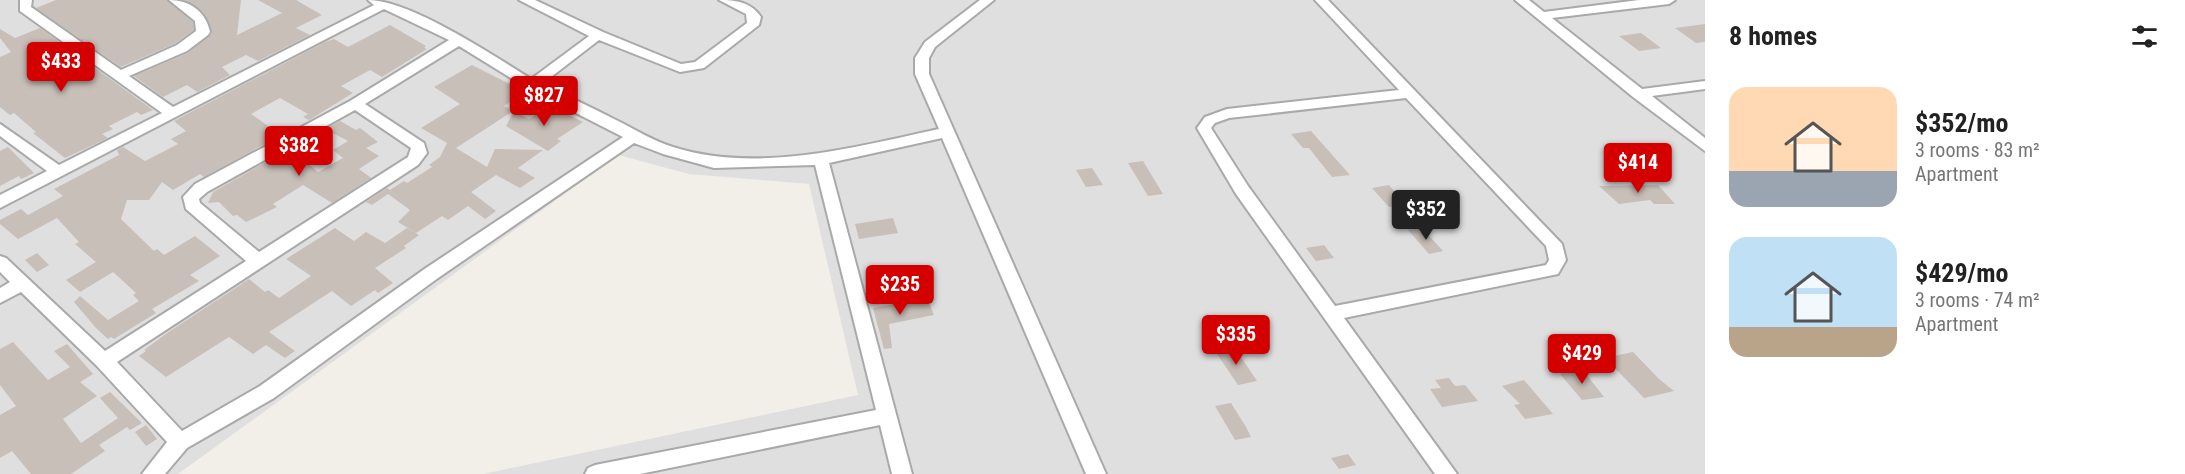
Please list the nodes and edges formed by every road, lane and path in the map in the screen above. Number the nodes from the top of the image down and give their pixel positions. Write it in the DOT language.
graph roads {
  1 [pos="26,0"];
  2 [pos="175,0"];
  3 [pos="525,0"];
  4 [pos="725,0"];
  5 [pos="988,0"];
  6 [pos="1321,0"];
  7 [pos="1521,0"];
  8 [pos="1669,0"];
  9 [pos="378,3"];
  10 [pos="1541,16"];
  11 [pos="598,35"];
  12 [pos="459,40"];
  13 [pos="119,76"];
  14 [pos="532,85"];
  15 [pos="1705,85"];
  16 [pos="1408,93"];
  17 [pos="1638,94"];
  18 [pos="355,104"];
  19 [pos="173,114"];
  20 [pos="1,132"];
  21 [pos="947,132"];
  22 [pos="633,137"];
  23 [pos="1705,146"];
  24 [pos="821,160"];
  25 [pos="58,172"];
  26 [pos="0,202"];
  27 [pos="258,261"];
  28 [pos="0,262"];
  29 [pos="21,284"];
  30 [pos="0,296"];
  31 [pos="1333,313"];
  32 [pos="104,361"];
  33 [pos="885,416"];
  34 [pos="180,442"];
  35 [pos="153,474"];
  36 [pos="595,474"];
  37 [pos="902,474"];
  38 [pos="1096,474"];
  39 [pos="1447,474"];
  1 -- 13 [label="street"];
  2 -- 13 [label="street"];
  3 -- 11 [label="street"];
  4 -- 11 [label="street"];
  5 -- 21 [label="street"];
  6 -- 16 [label="street"];
  7 -- 10 [label="street"];
  8 -- 10 [label="street"];
  9 -- 12 [label="street"];
  9 -- 19 [label="street"];
  10 -- 17 [label="street"];
  11 -- 14 [label="street"];
  12 -- 14 [label="street"];
  12 -- 18 [label="street"];
  13 -- 19 [label="street"];
  14 -- 22 [label="street"];
  15 -- 17 [label="street"];
  16 -- 31 [label="street"];
  16 -- 31 [label="street"];
  17 -- 23 [label="street"];
  18 -- 27 [label="street"];
  18 -- 27 [label="street"];
  19 -- 25 [label="street"];
  20 -- 25 [label="street"];
  21 -- 24 [label="street"];
  21 -- 38 [label="street"];
  22 -- 24 [label="street"];
  22 -- 34 [label="street"];
  24 -- 33 [label="street"];
  25 -- 26 [label="street"];
  27 -- 32 [label="street"];
  28 -- 29 [label="street"];
  29 -- 30 [label="street"];
  29 -- 32 [label="street"];
  31 -- 39 [label="street"];
  32 -- 34 [label="street"];
  33 -- 36 [label="street"];
  33 -- 37 [label="street"];
  34 -- 35 [label="street"];
}
